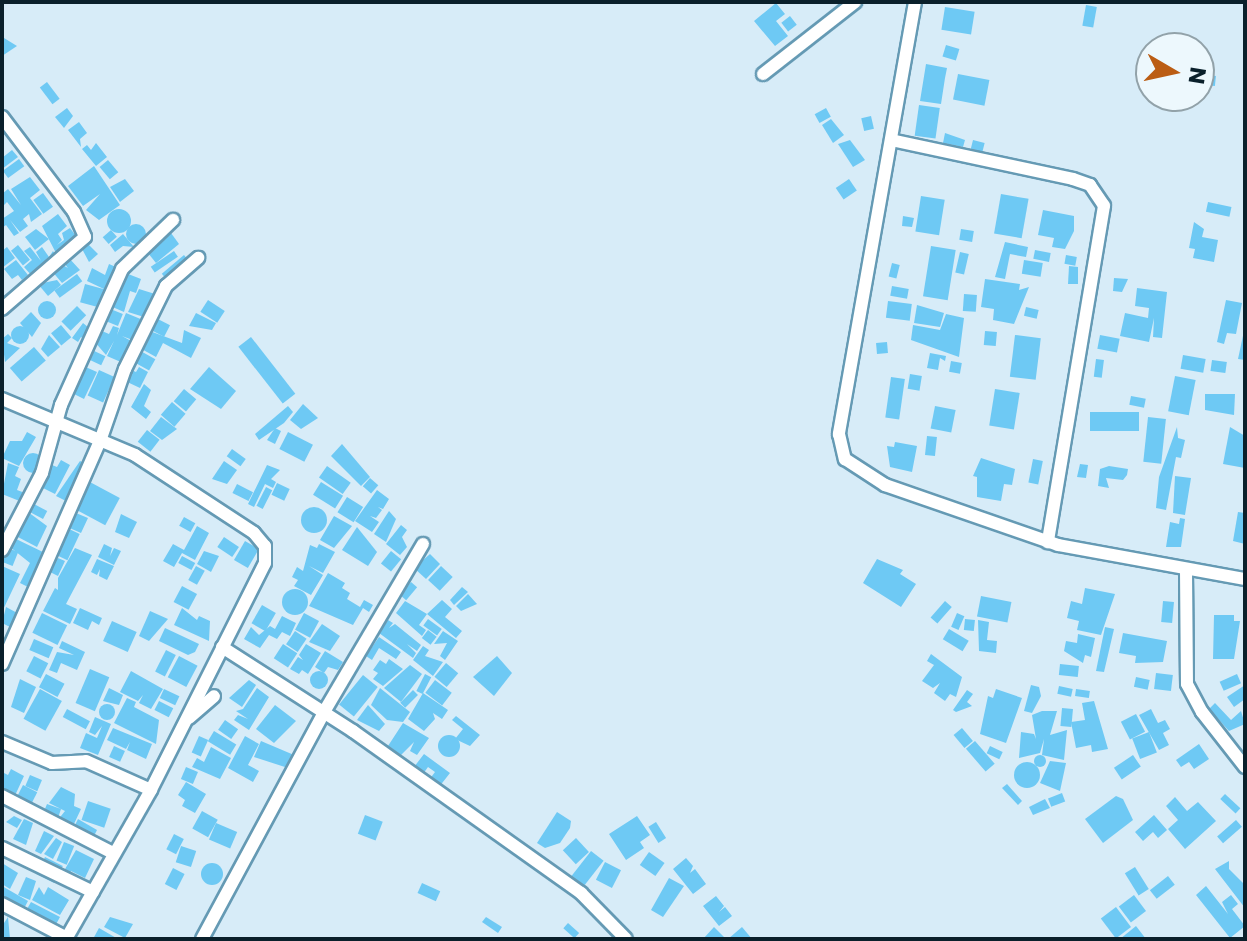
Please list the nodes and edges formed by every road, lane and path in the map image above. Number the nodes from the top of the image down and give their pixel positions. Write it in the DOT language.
graph roads {
  1 [pos="855,2"];
  2 [pos="915,2"];
  3 [pos="763,74"];
  4 [pos="2,117"];
  5 [pos="891,140"];
  6 [pos="173,220"];
  7 [pos="198,258"];
  8 [pos="2,309"];
  9 [pos="2,399"];
  10 [pos="56,421"];
  11 [pos="100,441"];
  12 [pos="1048,542"];
  13 [pos="423,544"];
  14 [pos="2,550"];
  15 [pos="1186,571"];
  16 [pos="1245,579"];
  17 [pos="222,647"];
  18 [pos="2,664"];
  19 [pos="214,696"];
  20 [pos="324,712"];
  21 [pos="185,720"];
  22 [pos="2,742"];
  23 [pos="1245,767"];
  24 [pos="151,790"];
  25 [pos="2,796"];
  26 [pos="2,848"];
  27 [pos="113,853"];
  28 [pos="93,892"];
  29 [pos="2,904"];
  30 [pos="67,939"];
  31 [pos="202,939"];
  32 [pos="626,939"];
  1 -- 3 [label="street"];
  2 -- 5 [label="street"];
  4 -- 8 [label="street"];
  5 -- 12 [label="street"];
  5 -- 12 [label="street"];
  6 -- 10 [label="street"];
  7 -- 11 [label="street"];
  9 -- 10 [label="street"];
  10 -- 11 [label="street"];
  10 -- 14 [label="street"];
  11 -- 17 [label="street"];
  11 -- 18 [label="street"];
  12 -- 15 [label="street"];
  13 -- 20 [label="street"];
  15 -- 16 [label="street"];
  15 -- 23 [label="street"];
  17 -- 20 [label="street"];
  17 -- 21 [label="street"];
  19 -- 21 [label="street"];
  20 -- 31 [label="street"];
  20 -- 32 [label="street"];
  21 -- 24 [label="street"];
  22 -- 24 [label="street"];
  24 -- 27 [label="street"];
  25 -- 27 [label="street"];
  26 -- 28 [label="street"];
  27 -- 28 [label="street"];
  28 -- 30 [label="street"];
  29 -- 30 [label="street"];
}
